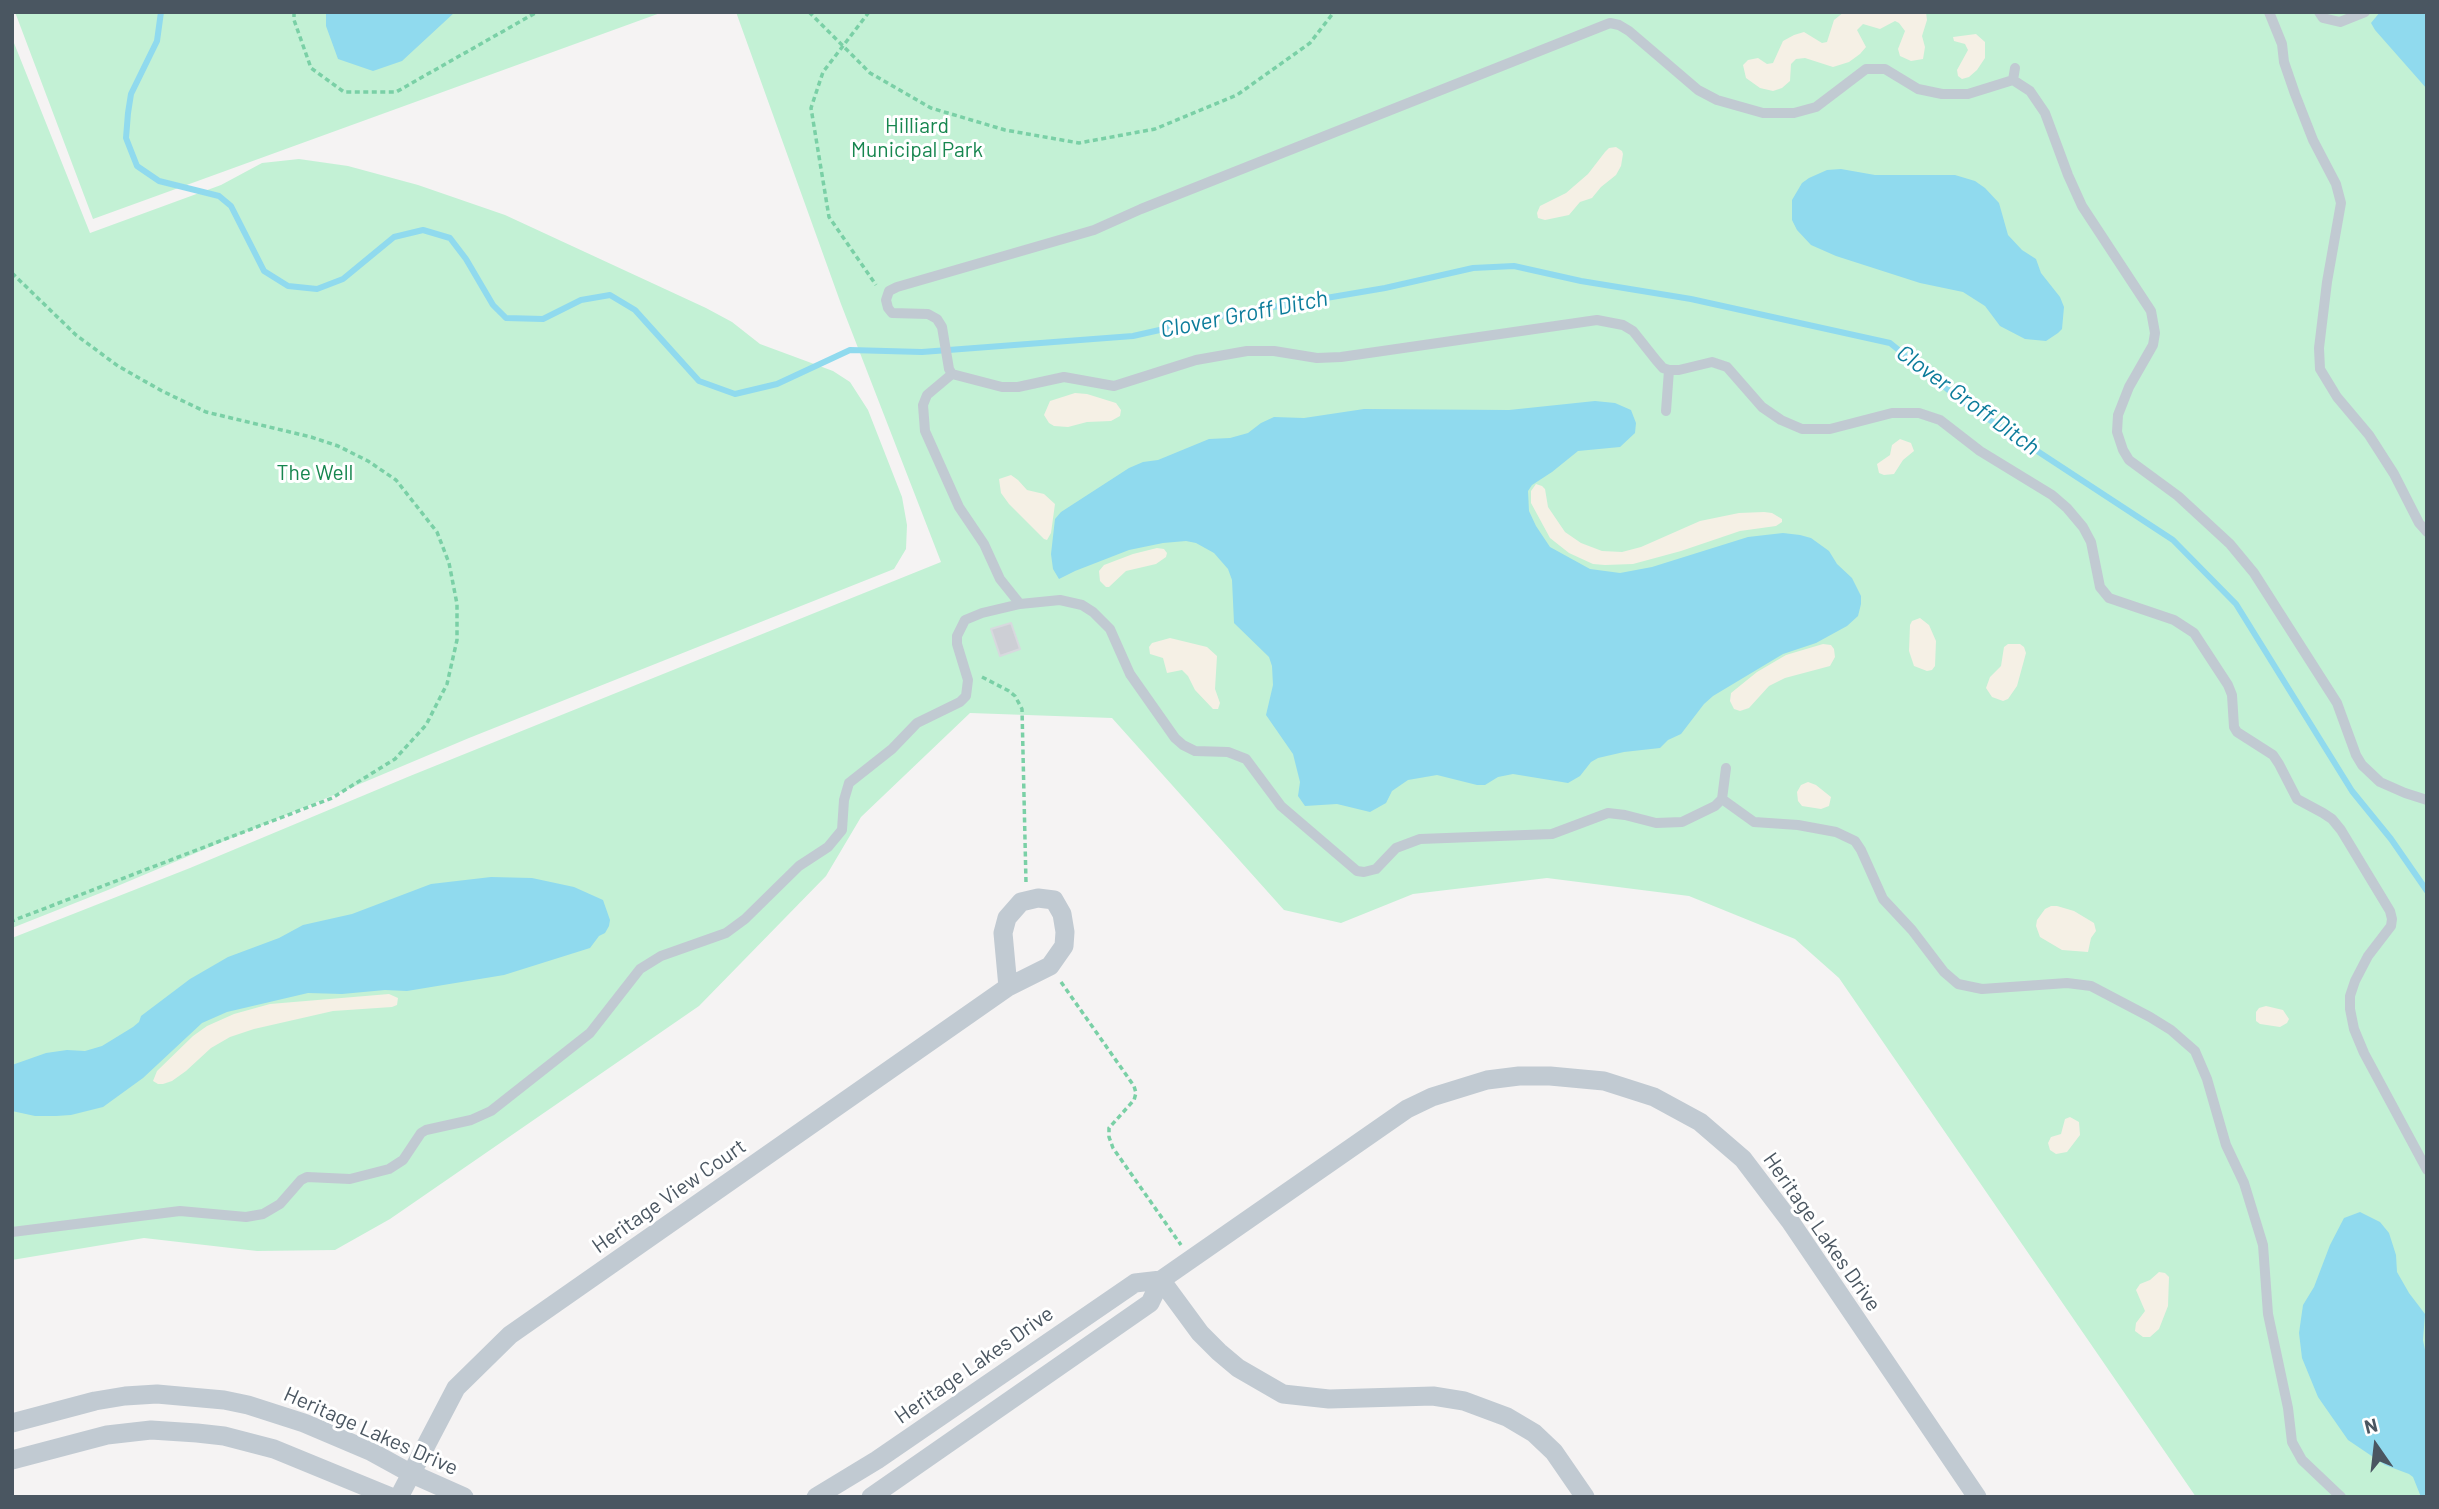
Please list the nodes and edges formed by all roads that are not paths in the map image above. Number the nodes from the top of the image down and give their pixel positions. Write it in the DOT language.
graph roads {
  1 [pos="2269,12"];
  2 [pos="2319,12"];
  3 [pos="2365,12"];
  4 [pos="2015,68"];
  5 [pos="2013,80"];
  6 [pos="1669,370"];
  7 [pos="952,374"];
  8 [pos="1666,411"];
  9 [pos="2427,532"];
  10 [pos="1020,604"];
  11 [pos="1726,768"];
  12 [pos="1722,799"];
  13 [pos="2427,800"];
  14 [pos="1008,987"];
  15 [pos="2427,1170"];
  16 [pos="12,1232"];
  17 [pos="1161,1280"];
  18 [pos="12,1423"];
  19 [pos="12,1460"];
  20 [pos="401,1488"];
  21 [pos="464,1497"];
  22 [pos="816,1497"];
  23 [pos="871,1497"];
  24 [pos="1585,1497"];
  25 [pos="1977,1497"];
  26 [pos="2341,1497"];
  1 -- 9 [label="lane"];
  2 -- 3 [label="lane"];
  4 -- 5 [label="lane"];
  5 -- 7 [label="lane"];
  5 -- 13 [label="lane"];
  6 -- 7 [label="lane"];
  6 -- 8 [label="lane"];
  6 -- 15 [label="lane"];
  7 -- 10 [label="lane"];
  10 -- 12 [label="lane"];
  10 -- 16 [label="lane"];
  11 -- 12 [label="lane"];
  12 -- 26 [label="lane"];
  14 -- 14 [label="street, Heritage View Court"];
  14 -- 20 [label="street, Heritage View Court"];
  17 -- 22 [label="street, Heritage Lakes Drive"];
  17 -- 23 [label="street, Heritage Lakes Drive"];
  17 -- 24 [label="street"];
  17 -- 25 [label="street, Heritage Lakes Drive"];
  18 -- 20 [label="street, Heritage Lakes Drive"];
  19 -- 20 [label="street, Heritage Lakes Drive"];
  20 -- 21 [label="street, Heritage Lakes Drive"];
}
